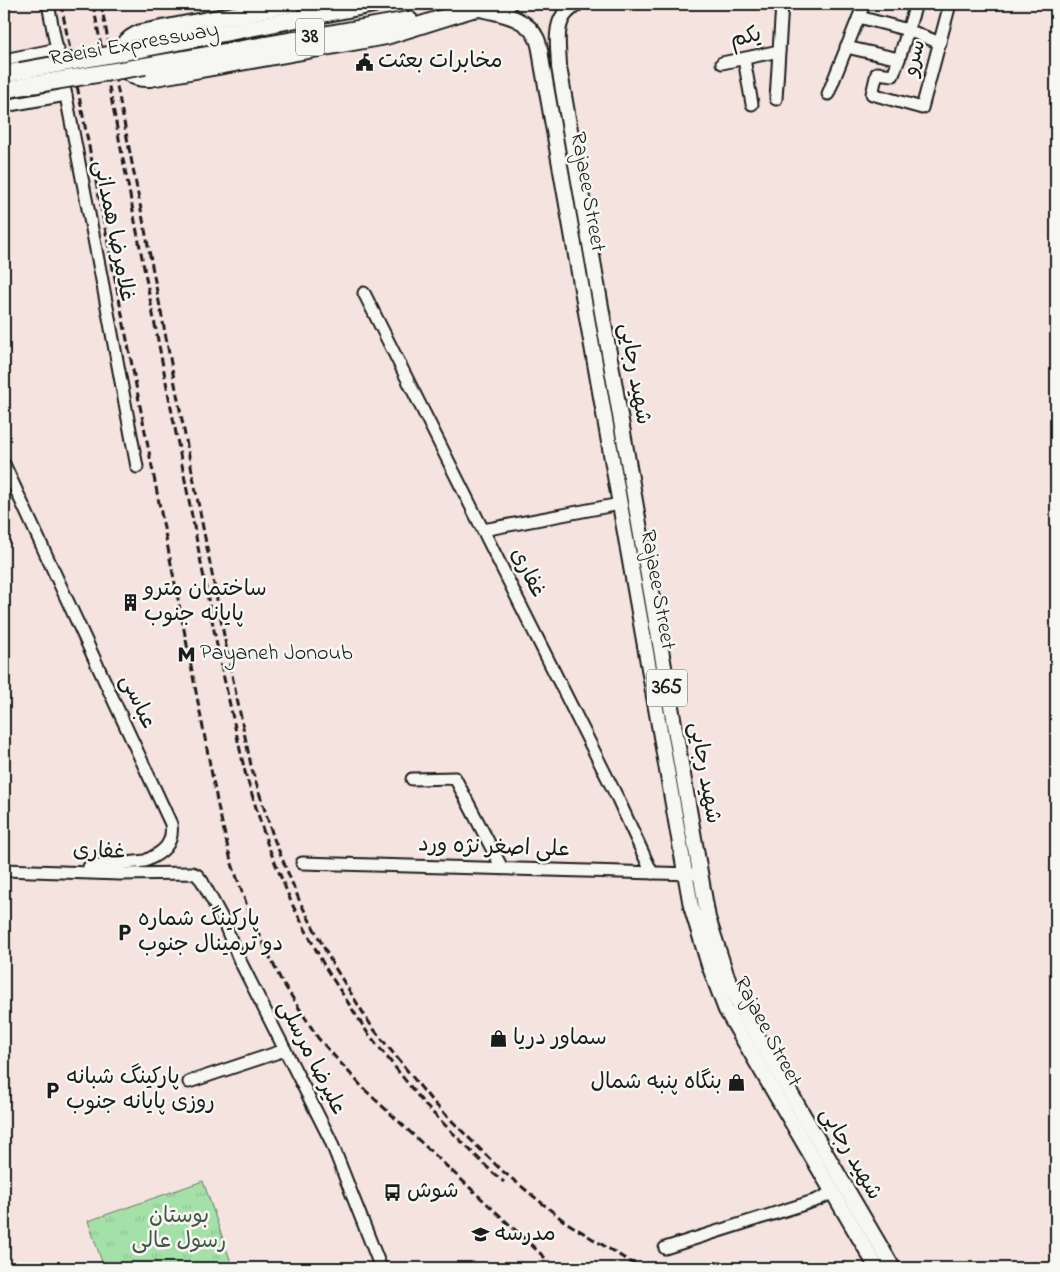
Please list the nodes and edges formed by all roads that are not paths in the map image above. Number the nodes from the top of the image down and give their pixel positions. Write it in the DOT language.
graph roads {
  1 [pos="48,4"];
  2 [pos="292,4"];
  3 [pos="374,4"];
  4 [pos="576,4"];
  5 [pos="782,4"];
  6 [pos="864,4"];
  7 [pos="916,4"];
  8 [pos="950,4"];
  9 [pos="475,8"];
  10 [pos="502,8"];
  11 [pos="859,17"];
  12 [pos="908,30"];
  13 [pos="940,43"];
  14 [pos="846,47"];
  15 [pos="58,49"];
  16 [pos="779,51"];
  17 [pos="744,59"];
  18 [pos="899,59"];
  19 [pos="4,60"];
  20 [pos="722,63"];
  21 [pos="16,77"];
  22 [pos="4,90"];
  23 [pos="828,94"];
  24 [pos="66,95"];
  25 [pos="776,99"];
  26 [pos="752,104"];
  27 [pos="4,106"];
  28 [pos="364,292"];
  29 [pos="4,464"];
  30 [pos="137,467"];
  31 [pos="620,504"];
  32 [pos="483,530"];
  33 [pos="412,778"];
  34 [pos="302,863"];
  35 [pos="502,868"];
  36 [pos="4,870"];
  37 [pos="48,871"];
  38 [pos="192,873"];
  39 [pos="652,873"];
  40 [pos="692,874"];
  41 [pos="285,1050"];
  42 [pos="189,1082"];
  43 [pos="832,1192"];
  44 [pos="665,1248"];
  45 [pos="381,1268"];
  46 [pos="877,1268"];
  47 [pos="892,1268"];
  1 -- 15 [label="street, غلامرضا همدانی"];
  2 -- 9 [label="highway"];
  3 -- 21 [label="highway, Raeisi Expressway / 38, bridge"];
  4 -- 40 [label="main road, شهید رجایی / 365"];
  5 -- 16 [label="street"];
  6 -- 11 [label="street"];
  7 -- 12 [label="street"];
  8 -- 13 [label="street, سرو"];
  9 -- 10 [label="highway, Raeisi Expressway / 38"];
  9 -- 21 [label="highway, Raeisi Expressway / 38, bridge"];
  10 -- 31 [label="main road, Rajaee Street / 365"];
  11 -- 12 [label="street"];
  11 -- 14 [label="street"];
  12 -- 13 [label="street"];
  12 -- 18 [label="street"];
  13 -- 18 [label="street, سرو"];
  14 -- 18 [label="street"];
  14 -- 23 [label="street"];
  15 -- 19 [label="street"];
  15 -- 24 [label="street, غلامرضا همدانی"];
  16 -- 17 [label="street, یکم"];
  16 -- 25 [label="street"];
  17 -- 20 [label="street, یکم"];
  17 -- 26 [label="street"];
  21 -- 22 [label="highway, Raeisi Expressway / 38"];
  24 -- 27 [label="street"];
  24 -- 30 [label="street, غلامرضا همدانی"];
  28 -- 32 [label="street, غفاری"];
  29 -- 37 [label="street, عباسی"];
  31 -- 32 [label="street"];
  31 -- 40 [label="main road, Rajaee Street / 365"];
  32 -- 39 [label="street, غفاری"];
  33 -- 35 [label="street"];
  34 -- 35 [label="street, علی اصغر نژه ورد"];
  35 -- 39 [label="street, علی اصغر نژه ورد"];
  36 -- 37 [label="street, غفاری"];
  37 -- 38 [label="street, غفاری"];
  38 -- 41 [label="street, علیرضا مرسلی"];
  39 -- 40 [label="street, علی اصغر نژه ورد"];
  40 -- 43 [label="main road, Rajaee Street / 365"];
  40 -- 47 [label="main road, شهید رجایی / 365"];
  41 -- 42 [label="street"];
  41 -- 45 [label="street, علیرضا مرسلی"];
  43 -- 44 [label="street"];
  43 -- 46 [label="main road, Rajaee Street / 365"];
}
